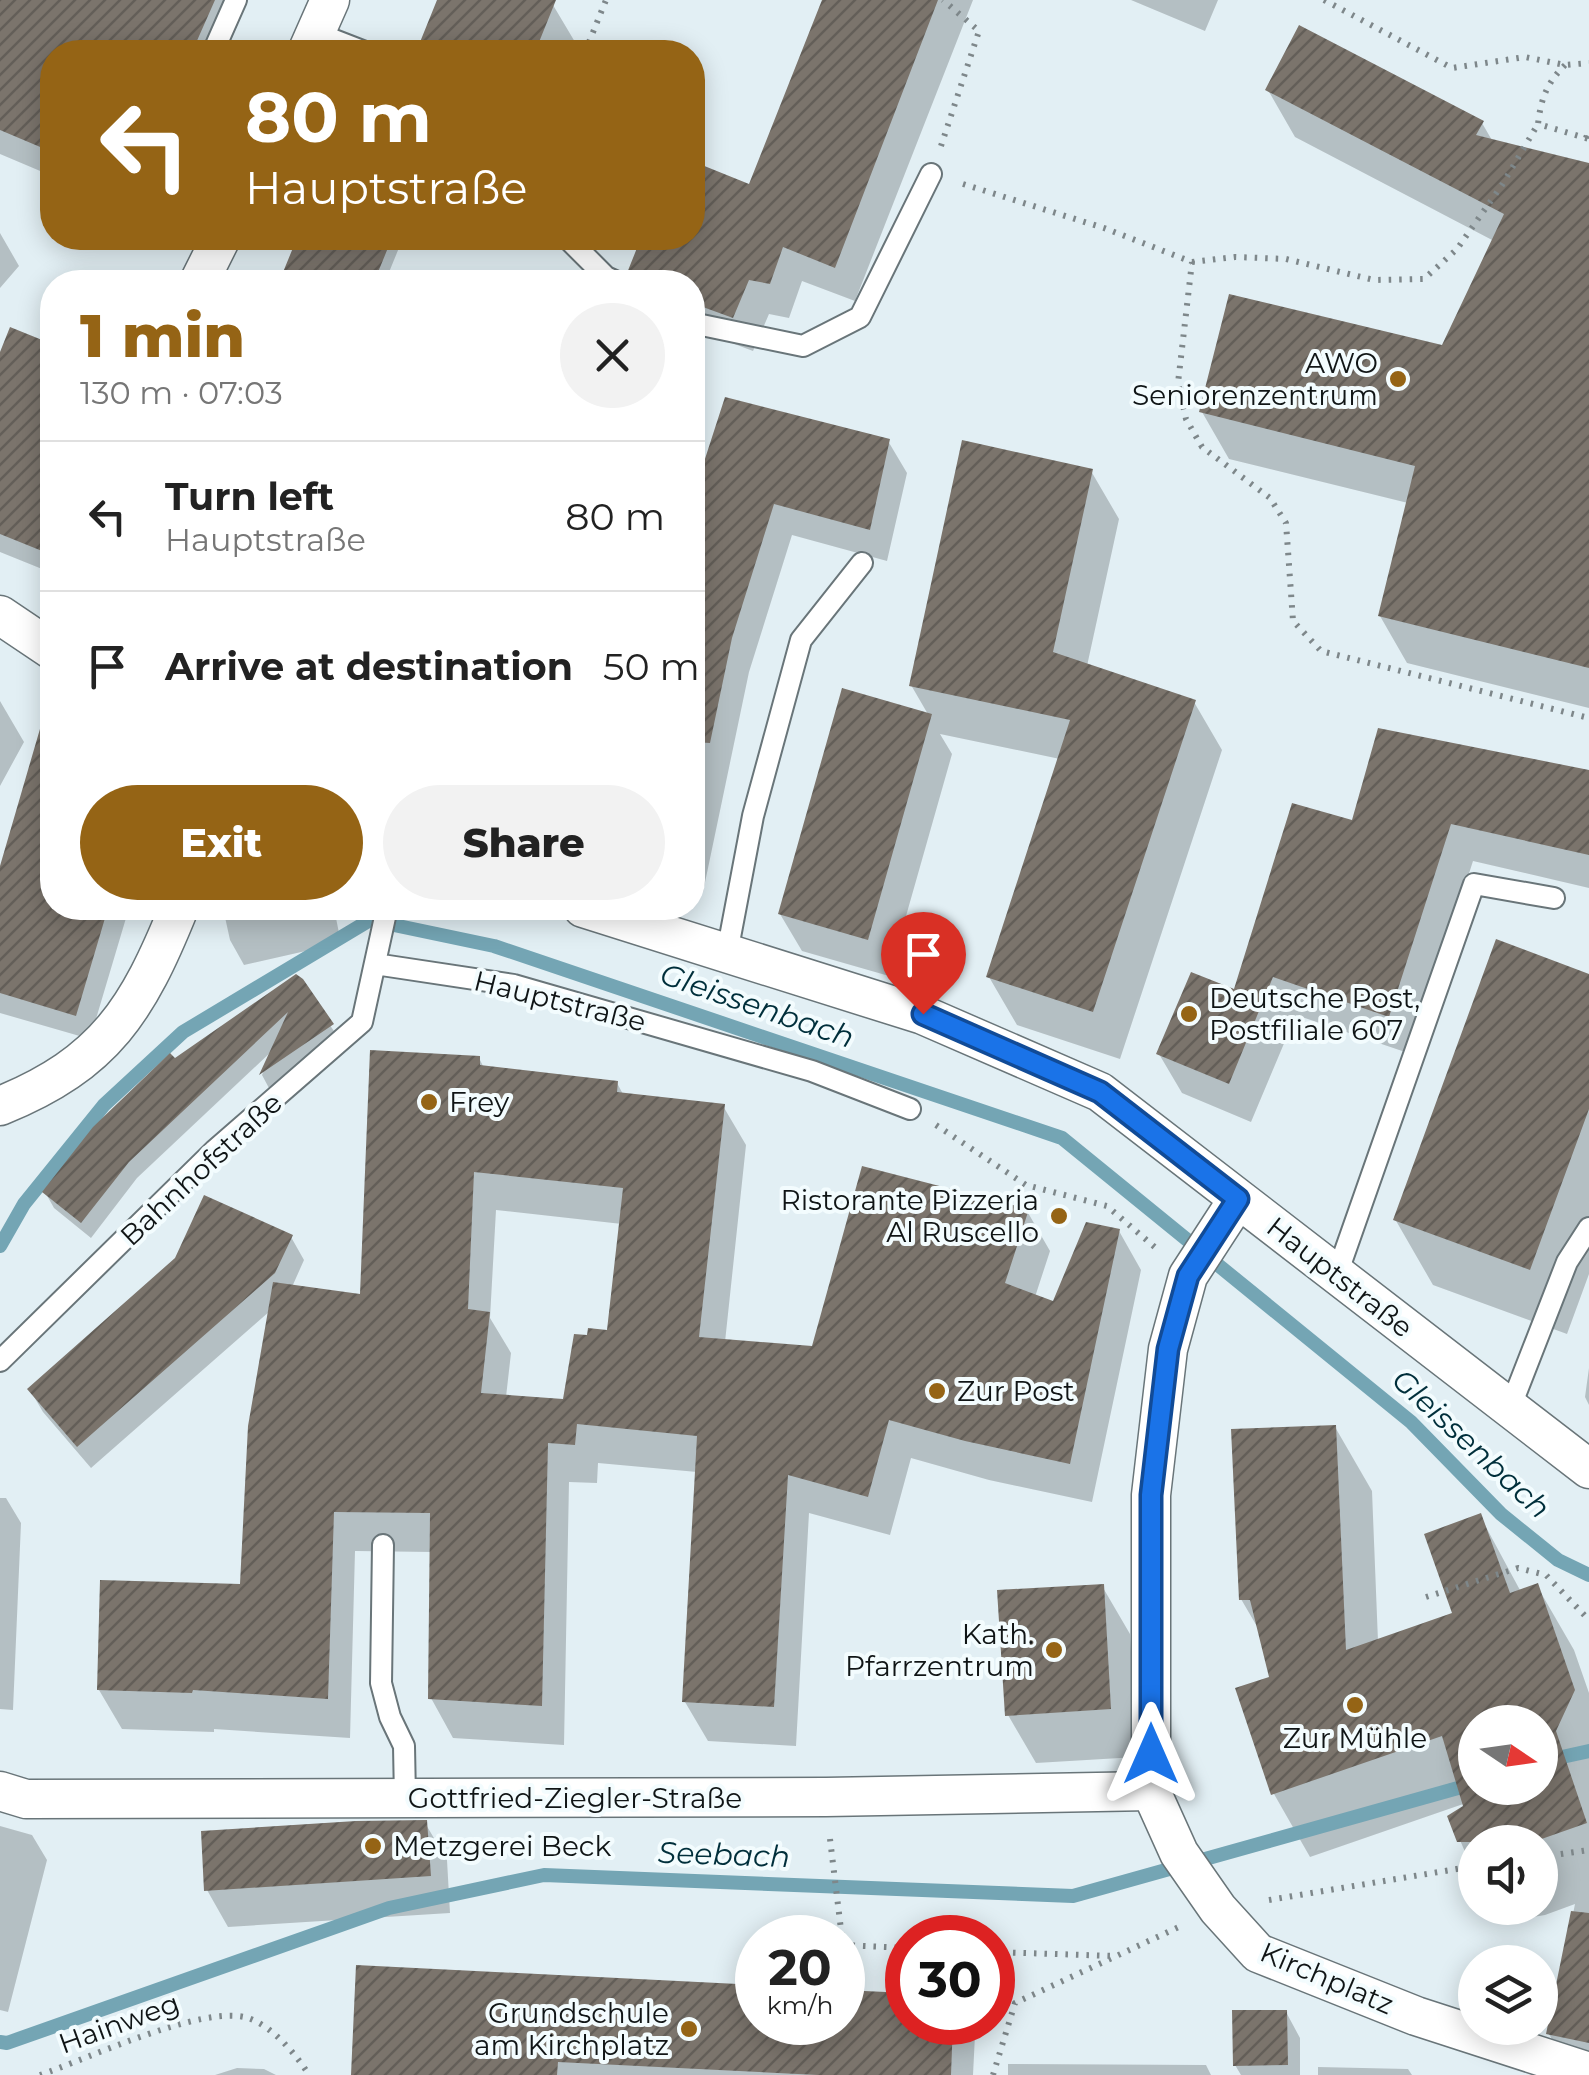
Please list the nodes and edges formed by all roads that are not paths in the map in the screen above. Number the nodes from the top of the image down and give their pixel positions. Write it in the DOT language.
graph roads {
  1 [pos="236,0"];
  2 [pos="318,28"];
  3 [pos="219,40"];
  4 [pos="342,40"];
  5 [pos="932,174"];
  6 [pos="579,250"];
  7 [pos="599,270"];
  8 [pos="705,326"];
  9 [pos="862,563"];
  10 [pos="0,615"];
  11 [pos="40,642"];
  12 [pos="1554,898"];
  13 [pos="174,920"];
  14 [pos="384,920"];
  15 [pos="621,920"];
  16 [pos="727,953"];
  17 [pos="375,964"];
  18 [pos="0,1106"];
  19 [pos="910,1109"];
  20 [pos="1229,1212"];
  21 [pos="1589,1228"];
  22 [pos="1337,1274"];
  23 [pos="0,1360"];
  24 [pos="1510,1408"];
  25 [pos="1589,1469"];
  26 [pos="383,1544"];
  27 [pos="0,1791"];
  28 [pos="1151,1791"];
  29 [pos="405,1798"];
  30 [pos="1589,2072"];
  1 -- 3 [label="lane"];
  2 -- 4 [label="lane"];
  5 -- 8 [label="lane"];
  6 -- 7 [label="lane"];
  9 -- 16 [label="lane"];
  10 -- 11 [label="street"];
  12 -- 22 [label="lane"];
  13 -- 18 [label="street"];
  14 -- 17 [label="lane"];
  15 -- 16 [label="street, Hauptstraße"];
  16 -- 20 [label="street, Hauptstraße"];
  17 -- 19 [label="lane, Hauptstraße"];
  17 -- 23 [label="lane, Bahnhofstraße"];
  20 -- 22 [label="street, Hauptstraße"];
  20 -- 28 [label="street, Kirchplatz"];
  21 -- 24 [label="lane"];
  22 -- 24 [label="street, Hauptstraße"];
  24 -- 25 [label="street, Hauptstraße"];
  26 -- 29 [label="lane"];
  27 -- 29 [label="street, Gottfried-Ziegler-Straße"];
  28 -- 29 [label="street, Gottfried-Ziegler-Straße"];
  28 -- 30 [label="street, Kirchplatz"];
}
